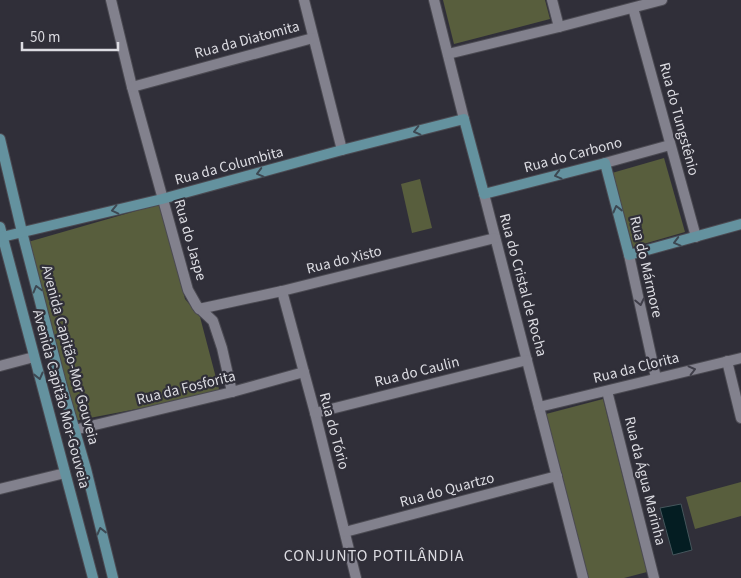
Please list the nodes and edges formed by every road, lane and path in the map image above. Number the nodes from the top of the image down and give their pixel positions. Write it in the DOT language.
graph roads {
  1 [pos="111,0"];
  2 [pos="304,0"];
  3 [pos="434,0"];
  4 [pos="552,0"];
  5 [pos="662,0"];
  6 [pos="634,8"];
  7 [pos="559,27"];
  8 [pos="313,38"];
  9 [pos="448,54"];
  10 [pos="132,87"];
  11 [pos="464,119"];
  12 [pos="0,139"];
  13 [pos="670,145"];
  14 [pos="342,150"];
  15 [pos="605,163"];
  16 [pos="484,194"];
  17 [pos="162,199"];
  18 [pos="741,224"];
  19 [pos="22,232"];
  20 [pos="1,234"];
  21 [pos="696,237"];
  22 [pos="495,238"];
  23 [pos="629,255"];
  24 [pos="282,291"];
  25 [pos="199,309"];
  26 [pos="34,357"];
  27 [pos="741,358"];
  28 [pos="527,360"];
  29 [pos="727,361"];
  30 [pos="0,366"];
  31 [pos="304,372"];
  32 [pos="656,378"];
  33 [pos="607,390"];
  34 [pos="232,392"];
  35 [pos="539,407"];
  36 [pos="315,413"];
  37 [pos="741,418"];
  38 [pos="74,430"];
  39 [pos="66,473"];
  40 [pos="557,476"];
  41 [pos="0,489"];
  42 [pos="345,532"];
  43 [pos="93,578"];
  44 [pos="113,578"];
  45 [pos="356,578"];
  46 [pos="583,578"];
  47 [pos="652,578"];
  1 -- 10 [label="street, Rua do Jaspe"];
  2 -- 8 [label="street"];
  3 -- 9 [label="street, Rua do Cristal de Rocha"];
  4 -- 7 [label="street"];
  5 -- 6 [label="street"];
  6 -- 7 [label="street"];
  6 -- 13 [label="street, Rua do Tungstênio"];
  7 -- 9 [label="street"];
  8 -- 10 [label="street, Rua da Diatomita"];
  8 -- 14 [label="street"];
  9 -- 11 [label="street, Rua do Cristal de Rocha"];
  10 -- 17 [label="street, Rua do Jaspe"];
  11 -- 14 [label="street, Rua da Columbita, one-way"];
  11 -- 16 [label="street, Rua do Cristal de Rocha"];
  12 -- 19 [label="street, Avenida Capitão-Mor Gouveia"];
  13 -- 15 [label="street, Rua do Carbono"];
  13 -- 21 [label="street, Rua do Tungstênio"];
  14 -- 17 [label="street, Rua da Columbita, one-way"];
  15 -- 16 [label="street, Rua do Carbono, one-way"];
  23 -- 15 [label="street, Rua do Mármore, one-way"];
  16 -- 22 [label="street, Rua do Cristal de Rocha"];
  17 -- 19 [label="street, Rua da Columbita, one-way"];
  17 -- 25 [label="street, Rua do Jaspe"];
  18 -- 21 [label="street"];
  19 -- 20 [label="street, Rua da Columbita"];
  38 -- 19 [label="street, Avenida Capitão-Mor Gouveia, one-way"];
  20 -- 26 [label="street, Avenida Capitão Mor-Gouveia"];
  21 -- 23 [label="street, one-way"];
  22 -- 24 [label="street, Rua do Xisto"];
  22 -- 28 [label="street, Rua do Cristal de Rocha"];
  23 -- 32 [label="street, Rua do Mármore, one-way"];
  24 -- 25 [label="street, Rua do Xisto"];
  24 -- 31 [label="street, Rua do Tório"];
  25 -- 34 [label="street, Rua do Jaspe"];
  26 -- 30 [label="street"];
  26 -- 39 [label="street, Avenida Capitão Mor-Gouveia, one-way"];
  27 -- 29 [label="street, Rua da Clorita"];
  28 -- 35 [label="street, Rua do Cristal de Rocha"];
  28 -- 36 [label="street, Rua do Caulin"];
  32 -- 29 [label="street, Rua da Clorita, one-way"];
  29 -- 37 [label="street"];
  31 -- 34 [label="street, Rua da Fosforita"];
  31 -- 36 [label="street, Rua do Tório"];
  32 -- 33 [label="street, Rua da Clorita"];
  33 -- 35 [label="street, Rua da Clorita"];
  33 -- 47 [label="street, Rua da Água Marinha"];
  34 -- 38 [label="street, Rua da Fosforita"];
  35 -- 40 [label="street, Rua do Cristal de Rocha"];
  36 -- 42 [label="street, Rua do Tório"];
  44 -- 38 [label="street, Avenida Capitão-Mor Gouveia, one-way"];
  39 -- 41 [label="street"];
  39 -- 43 [label="street, Avenida Capitão Mor-Gouveia"];
  40 -- 42 [label="street, Rua do Quartzo"];
  40 -- 46 [label="street, Rua do Cristal de Rocha"];
  42 -- 45 [label="street, Rua do Tório"];
}
